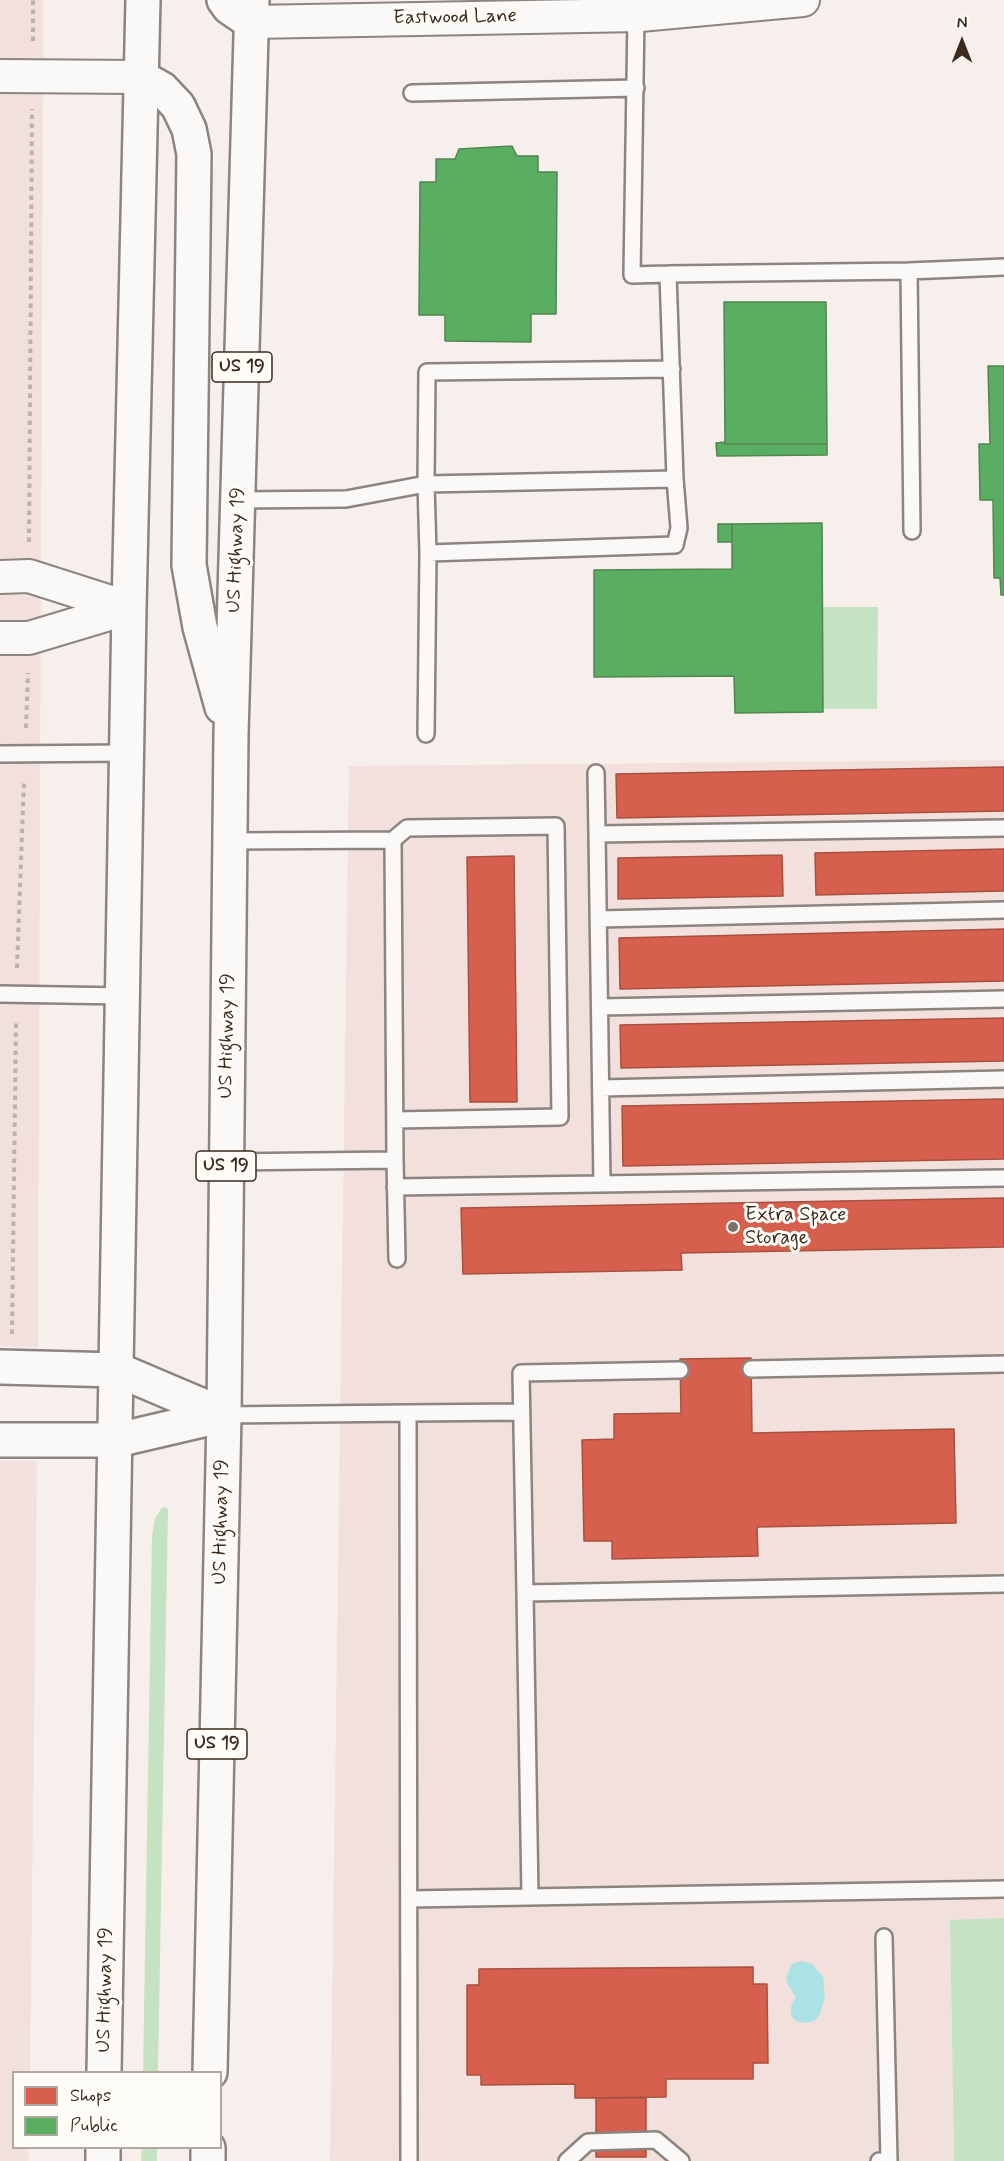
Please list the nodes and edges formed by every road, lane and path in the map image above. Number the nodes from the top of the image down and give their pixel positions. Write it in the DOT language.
graph roads {
  1 [pos="33,0"];
  2 [pos="143,0"];
  3 [pos="224,0"];
  4 [pos="803,0"];
  5 [pos="569,8"];
  6 [pos="251,11"];
  7 [pos="636,15"];
  8 [pos="0,76"];
  9 [pos="32,76"];
  10 [pos="141,77"];
  11 [pos="636,88"];
  12 [pos="412,93"];
  13 [pos="1004,267"];
  14 [pos="909,271"];
  15 [pos="668,274"];
  16 [pos="672,369"];
  17 [pos="675,479"];
  18 [pos="426,484"];
  19 [pos="238,500"];
  20 [pos="912,531"];
  21 [pos="428,553"];
  22 [pos="15,577"];
  23 [pos="129,608"];
  24 [pos="14,638"];
  25 [pos="231,734"];
  26 [pos="426,734"];
  27 [pos="127,753"];
  28 [pos="0,754"];
  29 [pos="25,754"];
  30 [pos="596,773"];
  31 [pos="1004,828"];
  32 [pos="597,834"];
  33 [pos="393,840"];
  34 [pos="230,841"];
  35 [pos="1004,910"];
  36 [pos="598,919"];
  37 [pos="0,994"];
  38 [pos="16,994"];
  39 [pos="124,996"];
  40 [pos="1004,999"];
  41 [pos="600,1007"];
  42 [pos="1004,1080"];
  43 [pos="601,1088"];
  44 [pos="395,1120"];
  45 [pos="395,1160"];
  46 [pos="226,1161"];
  47 [pos="1004,1178"];
  48 [pos="602,1184"];
  49 [pos="396,1187"];
  50 [pos="397,1259"];
  51 [pos="1004,1364"];
  52 [pos="6,1368"];
  53 [pos="751,1369"];
  54 [pos="118,1370"];
  55 [pos="680,1370"];
  56 [pos="521,1412"];
  57 [pos="408,1413"];
  58 [pos="224,1415"];
  59 [pos="0,1440"];
  60 [pos="117,1440"];
  61 [pos="1004,1584"];
  62 [pos="525,1593"];
  63 [pos="1004,1889"];
  64 [pos="530,1897"];
  65 [pos="409,1899"];
  66 [pos="884,1937"];
  67 [pos="105,2071"];
  68 [pos="210,2071"];
  69 [pos="409,2161"];
  70 [pos="567,2161"];
  71 [pos="681,2161"];
  72 [pos="879,2161"];
  1 -- 9 [label="path"];
  2 -- 10 [label="main road, US Highway 19"];
  3 -- 6 [label="main road"];
  4 -- 7 [label="street, Eastwood Lane"];
  5 -- 6 [label="street, Eastwood Lane"];
  5 -- 7 [label="street, Eastwood Lane"];
  6 -- 19 [label="main road, US Highway 19 / US 19"];
  7 -- 11 [label="lane"];
  8 -- 9 [label="street"];
  9 -- 10 [label="street"];
  9 -- 22 [label="path"];
  10 -- 23 [label="main road, US Highway 19"];
  10 -- 25 [label="main road"];
  11 -- 12 [label="lane"];
  11 -- 15 [label="lane"];
  13 -- 14 [label="lane"];
  14 -- 15 [label="lane"];
  14 -- 20 [label="lane"];
  15 -- 16 [label="lane"];
  16 -- 17 [label="lane"];
  16 -- 18 [label="lane"];
  17 -- 18 [label="lane"];
  17 -- 21 [label="lane"];
  18 -- 19 [label="lane"];
  18 -- 21 [label="lane"];
  19 -- 25 [label="main road, US Highway 19 / US 19"];
  21 -- 26 [label="lane"];
  22 -- 23 [label="street"];
  23 -- 24 [label="street"];
  23 -- 27 [label="main road, US Highway 19"];
  24 -- 29 [label="path"];
  25 -- 34 [label="main road, US Highway 19 / US 19"];
  27 -- 29 [label="lane"];
  27 -- 39 [label="main road, US Highway 19"];
  28 -- 29 [label="lane"];
  29 -- 38 [label="path"];
  30 -- 32 [label="lane"];
  31 -- 32 [label="lane"];
  32 -- 36 [label="lane"];
  33 -- 34 [label="lane"];
  33 -- 44 [label="lane"];
  33 -- 44 [label="lane"];
  34 -- 46 [label="main road, US Highway 19 / US 19"];
  35 -- 36 [label="lane"];
  36 -- 41 [label="lane"];
  37 -- 38 [label="lane"];
  38 -- 39 [label="lane"];
  38 -- 52 [label="path"];
  39 -- 54 [label="main road, US Highway 19"];
  40 -- 41 [label="lane"];
  41 -- 43 [label="lane"];
  42 -- 43 [label="lane"];
  43 -- 48 [label="lane"];
  44 -- 45 [label="lane"];
  45 -- 46 [label="lane"];
  45 -- 49 [label="lane"];
  46 -- 58 [label="main road, US Highway 19 / US 19"];
  47 -- 48 [label="lane"];
  48 -- 49 [label="lane"];
  49 -- 50 [label="lane"];
  51 -- 53 [label="lane"];
  52 -- 54 [label="main road"];
  54 -- 58 [label="main road"];
  54 -- 60 [label="main road, US Highway 19"];
  55 -- 56 [label="lane"];
  56 -- 57 [label="lane"];
  56 -- 62 [label="lane"];
  57 -- 58 [label="lane"];
  57 -- 65 [label="lane"];
  58 -- 60 [label="main road"];
  58 -- 68 [label="main road, US Highway 19 / US 19"];
  59 -- 60 [label="main road"];
  60 -- 67 [label="main road, US Highway 19"];
  61 -- 62 [label="lane"];
  62 -- 64 [label="lane"];
  63 -- 64 [label="lane"];
  64 -- 65 [label="lane"];
  65 -- 69 [label="lane"];
  66 -- 72 [label="lane"];
  70 -- 71 [label="lane"];
}
